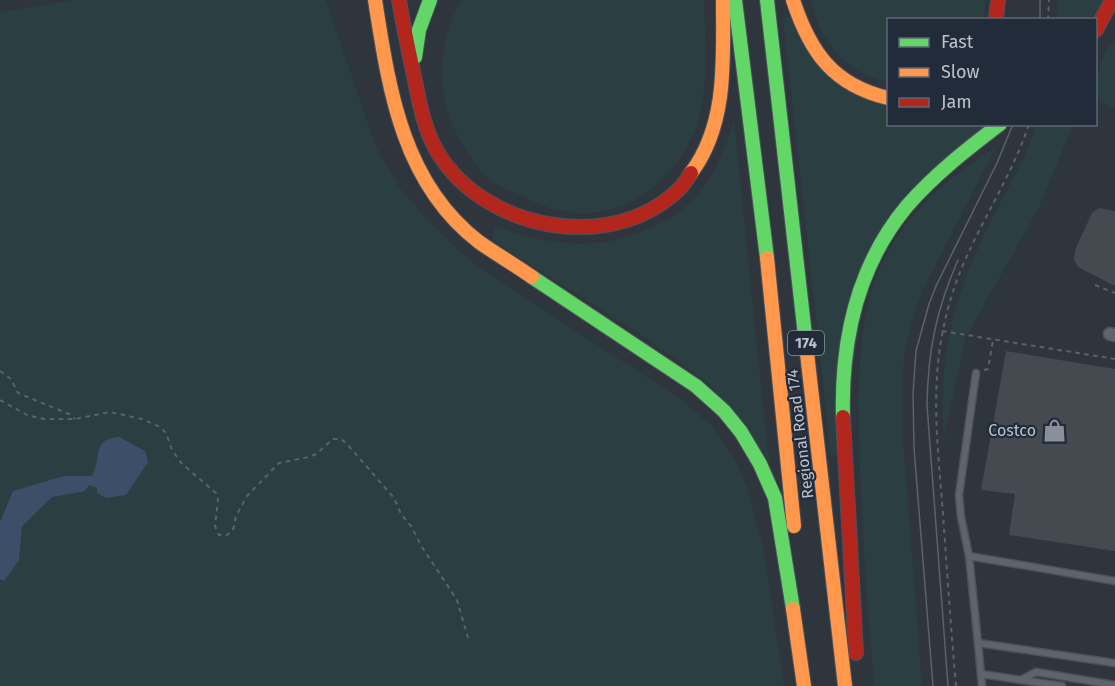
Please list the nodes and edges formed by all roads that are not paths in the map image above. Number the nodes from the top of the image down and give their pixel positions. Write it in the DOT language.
graph roads {
  1 [pos="375,0"];
  2 [pos="399,0"];
  3 [pos="430,0"];
  4 [pos="723,0"];
  5 [pos="735,0"];
  6 [pos="767,0"];
  7 [pos="793,0"];
  8 [pos="998,0"];
  9 [pos="1112,0"];
  10 [pos="996,18"];
  11 [pos="1097,26"];
  12 [pos="413,76"];
  13 [pos="887,98"];
  14 [pos="997,126"];
  15 [pos="976,373"];
  16 [pos="969,556"];
  17 [pos="1115,581"];
  18 [pos="978,642"];
  19 [pos="1115,663"];
  20 [pos="981,674"];
  21 [pos="1021,680"];
  22 [pos="1115,685"];
  23 [pos="803,686"];
  24 [pos="812,686"];
  25 [pos="845,686"];
  26 [pos="858,686"];
  27 [pos="982,686"];
  28 [pos="1062,686"];
  1 -- 23 [label="highway"];
  2 -- 12 [label="highway"];
  3 -- 12 [label="highway"];
  4 -- 12 [label="highway"];
  5 -- 24 [label="highway, Regional Road 174 / 174"];
  6 -- 25 [label="highway, Regional Road 174 / 174"];
  7 -- 13 [label="highway"];
  8 -- 10 [label="highway"];
  9 -- 11 [label="highway"];
  14 -- 26 [label="highway"];
  15 -- 16 [label="lane"];
  16 -- 17 [label="lane"];
  16 -- 18 [label="lane"];
  18 -- 19 [label="lane"];
  18 -- 20 [label="lane"];
  20 -- 21 [label="lane"];
  20 -- 27 [label="lane"];
  21 -- 22 [label="lane"];
  21 -- 28 [label="lane"];
}
